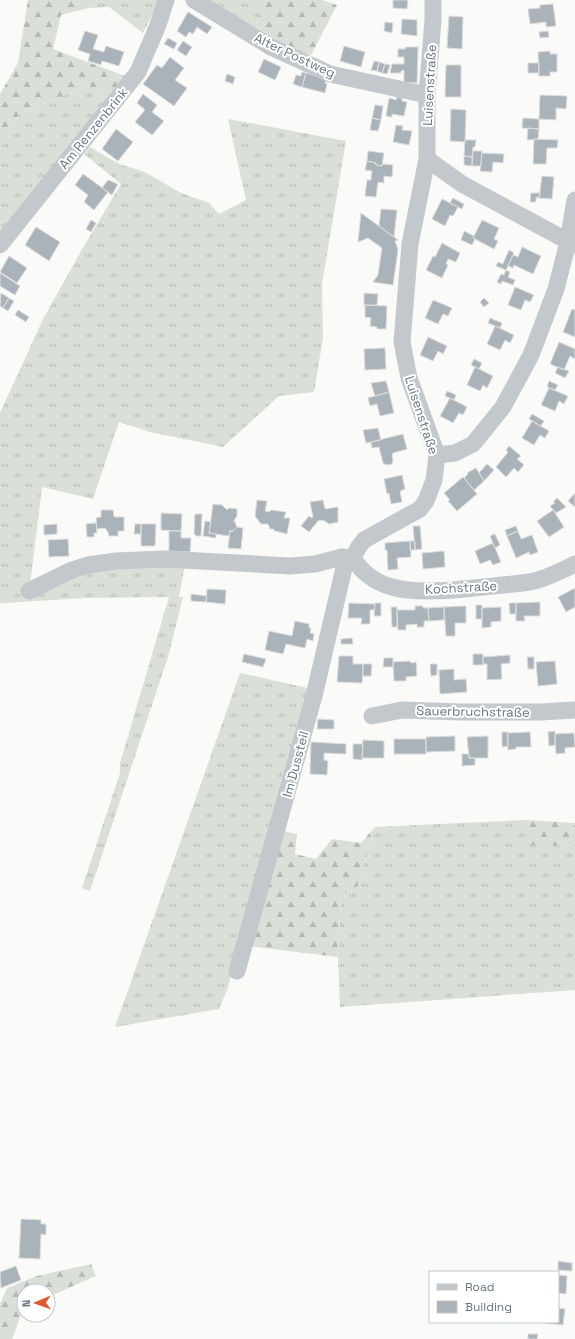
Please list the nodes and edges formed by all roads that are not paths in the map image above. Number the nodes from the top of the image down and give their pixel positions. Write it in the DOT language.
graph roads {
  1 [pos="166,0"];
  2 [pos="194,0"];
  3 [pos="433,0"];
  4 [pos="427,95"];
  5 [pos="427,159"];
  6 [pos="575,200"];
  7 [pos="572,244"];
  8 [pos="0,245"];
  9 [pos="437,455"];
  10 [pos="353,558"];
  11 [pos="575,564"];
  12 [pos="29,592"];
  13 [pos="575,710"];
  14 [pos="372,716"];
  15 [pos="237,971"];
  1 -- 8 [label="street, Am Renzenbrink"];
  2 -- 4 [label="street, Alter Postweg"];
  3 -- 4 [label="street, Luisenstraße"];
  4 -- 5 [label="street, Luisenstraße"];
  5 -- 7 [label="street"];
  5 -- 9 [label="street, Luisenstraße"];
  6 -- 7 [label="street"];
  7 -- 9 [label="street"];
  9 -- 10 [label="street, Luisenstraße"];
  10 -- 11 [label="street, Kochstraße"];
  10 -- 12 [label="street"];
  10 -- 15 [label="street, Im Dussteil"];
  13 -- 14 [label="street, Sauerbruchstraße"];
}
